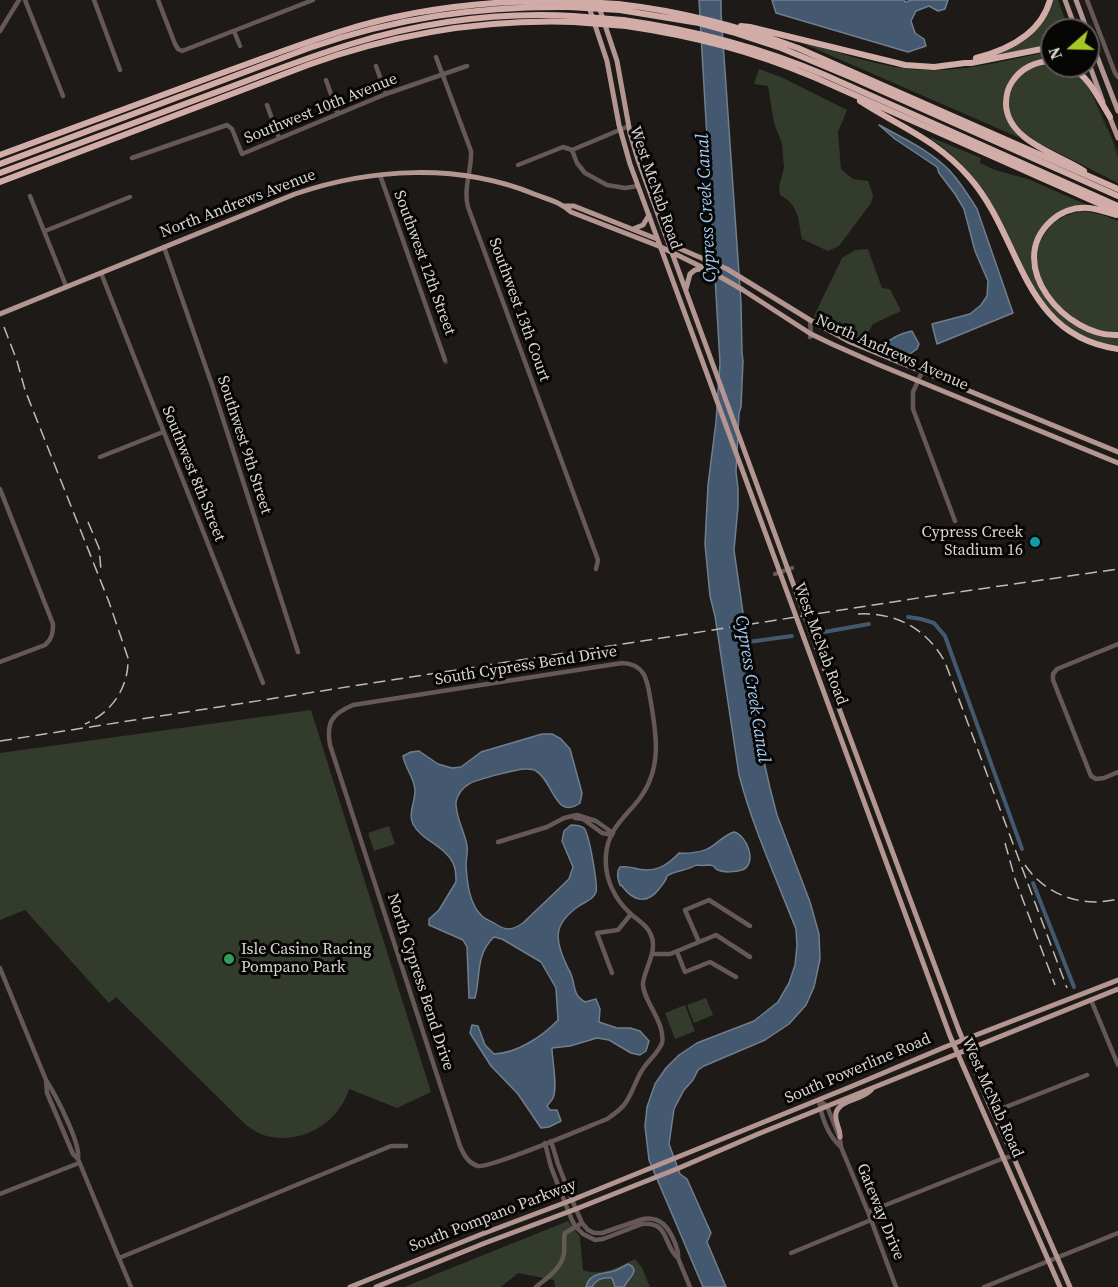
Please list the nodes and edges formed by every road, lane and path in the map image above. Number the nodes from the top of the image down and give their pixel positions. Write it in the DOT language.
graph roads {
  1 [pos="19,0"];
  2 [pos="25,0"];
  3 [pos="93,0"];
  4 [pos="158,0"];
  5 [pos="313,0"];
  6 [pos="586,0"];
  7 [pos="596,0"];
  8 [pos="1050,0"];
  9 [pos="1065,0"];
  10 [pos="1076,0"];
  11 [pos="1087,0"];
  12 [pos="568,4"];
  13 [pos="1072,18"];
  14 [pos="1082,18"];
  15 [pos="573,19"];
  16 [pos="732,29"];
  17 [pos="0,31"];
  18 [pos="234,31"];
  19 [pos="733,45"];
  20 [pos="240,46"];
  21 [pos="1040,49"];
  22 [pos="436,57"];
  23 [pos="964,63"];
  24 [pos="1040,63"];
  25 [pos="1100,65"];
  26 [pos="376,66"];
  27 [pos="467,66"];
  28 [pos="120,70"];
  29 [pos="442,75"];
  30 [pos="1118,77"];
  31 [pos="1085,78"];
  32 [pos="1095,78"];
  33 [pos="326,80"];
  34 [pos="842,90"];
  35 [pos="386,94"];
  36 [pos="63,96"];
  37 [pos="267,105"];
  38 [pos="1118,111"];
  39 [pos="339,114"];
  40 [pos="1110,117"];
  41 [pos="629,126"];
  42 [pos="620,130"];
  43 [pos="279,138"];
  44 [pos="1118,138"];
  45 [pos="42,139"];
  46 [pos="572,150"];
  47 [pos="0,155"];
  48 [pos="132,158"];
  49 [pos="0,163"];
  50 [pos="518,165"];
  51 [pos="0,173"];
  52 [pos="380,175"];
  53 [pos="468,177"];
  54 [pos="0,182"];
  55 [pos="1102,182"];
  56 [pos="638,186"];
  57 [pos="1118,189"];
  58 [pos="30,196"];
  59 [pos="1118,196"];
  60 [pos="130,197"];
  61 [pos="565,206"];
  62 [pos="1118,207"];
  63 [pos="1118,214"];
  64 [pos="649,215"];
  65 [pos="633,229"];
  66 [pos="45,231"];
  67 [pos="657,239"];
  68 [pos="669,244"];
  69 [pos="164,247"];
  70 [pos="660,248"];
  71 [pos="672,253"];
  72 [pos="704,268"];
  73 [pos="101,273"];
  74 [pos="66,286"];
  75 [pos="686,291"];
  76 [pos="0,314"];
  77 [pos="810,320"];
  78 [pos="1118,335"];
  79 [pos="811,336"];
  80 [pos="1118,350"];
  81 [pos="709,355"];
  82 [pos="701,358"];
  83 [pos="445,360"];
  84 [pos="921,372"];
  85 [pos="918,381"];
  86 [pos="164,432"];
  87 [pos="1118,452"];
  88 [pos="100,457"];
  89 [pos="1118,463"];
  90 [pos="0,489"];
  91 [pos="955,521"];
  92 [pos="597,569"];
  93 [pos="790,569"];
  94 [pos="777,574"];
  95 [pos="1118,644"];
  96 [pos="817,649"];
  97 [pos="298,652"];
  98 [pos="809,652"];
  99 [pos="0,662"];
  100 [pos="263,683"];
  101 [pos="328,731"];
  102 [pos="1118,772"];
  103 [pos="612,834"];
  104 [pos="499,843"];
  105 [pos="631,914"];
  106 [pos="750,926"];
  107 [pos="699,942"];
  108 [pos="677,952"];
  109 [pos="652,954"];
  110 [pos="750,957"];
  111 [pos="0,968"];
  112 [pos="612,973"];
  113 [pos="736,977"];
  114 [pos="1118,980"];
  115 [pos="1118,989"];
  116 [pos="1091,1000"];
  117 [pos="963,1040"];
  118 [pos="953,1044"];
  119 [pos="967,1050"];
  120 [pos="958,1053"];
  121 [pos="1118,1065"];
  122 [pos="1087,1075"];
  123 [pos="874,1088"];
  124 [pos="819,1100"];
  125 [pos="827,1106"];
  126 [pos="820,1109"];
  127 [pos="993,1112"];
  128 [pos="840,1137"];
  129 [pos="551,1141"];
  130 [pos="545,1143"];
  131 [pos="406,1146"];
  132 [pos="841,1147"];
  133 [pos="1013,1156"];
  134 [pos="1004,1158"];
  135 [pos="78,1161"];
  136 [pos="646,1171"];
  137 [pos="649,1179"];
  138 [pos="0,1194"];
  139 [pos="572,1200"];
  140 [pos="565,1203"];
  141 [pos="576,1209"];
  142 [pos="568,1212"];
  143 [pos="868,1212"];
  144 [pos="871,1220"];
  145 [pos="582,1223"];
  146 [pos="575,1226"];
  147 [pos="1118,1233"];
  148 [pos="452,1246"];
  149 [pos="791,1252"];
  150 [pos="455,1255"];
  151 [pos="119,1258"];
  152 [pos="678,1258"];
  153 [pos="1057,1258"];
  154 [pos="1049,1261"];
  155 [pos="130,1287"];
  156 [pos="350,1287"];
  157 [pos="376,1287"];
  158 [pos="536,1287"];
  159 [pos="690,1287"];
  160 [pos="896,1287"];
  161 [pos="984,1287"];
  162 [pos="1060,1287"];
  163 [pos="1070,1287"];
  1 -- 17 [label="street"];
  2 -- 36 [label="street"];
  3 -- 28 [label="street"];
  4 -- 18 [label="street"];
  5 -- 18 [label="street"];
  6 -- 42 [label="main road, West McNab Road"];
  7 -- 41 [label="main road, West McNab Road"];
  8 -- 23 [label="highway"];
  9 -- 13 [label="main road"];
  10 -- 14 [label="main road"];
  11 -- 30 [label="street"];
  12 -- 16 [label="highway, bridge"];
  12 -- 45 [label="highway"];
  12 -- 49 [label="highway"];
  15 -- 19 [label="highway, bridge"];
  15 -- 51 [label="highway"];
  15 -- 54 [label="highway"];
  16 -- 23 [label="highway"];
  16 -- 55 [label="highway"];
  16 -- 59 [label="highway"];
  18 -- 20 [label="street"];
  19 -- 34 [label="highway"];
  19 -- 62 [label="highway"];
  21 -- 23 [label="highway"];
  22 -- 29 [label="street, Southwest 13th Court"];
  24 -- 55 [label="highway"];
  25 -- 38 [label="main road"];
  26 -- 35 [label="street"];
  27 -- 29 [label="street, Southwest 10th Avenue"];
  29 -- 35 [label="street, Southwest 10th Avenue"];
  29 -- 53 [label="street, Southwest 13th Court"];
  31 -- 40 [label="highway"];
  32 -- 40 [label="main road"];
  33 -- 39 [label="street"];
  34 -- 63 [label="highway"];
  34 -- 80 [label="highway"];
  35 -- 39 [label="street, Southwest 10th Avenue"];
  37 -- 43 [label="street"];
  39 -- 43 [label="street, Southwest 10th Avenue"];
  40 -- 44 [label="main road"];
  41 -- 42 [label="street"];
  41 -- 68 [label="main road, West McNab Road"];
  42 -- 46 [label="street"];
  42 -- 56 [label="main road, West McNab Road"];
  43 -- 48 [label="street, Southwest 10th Avenue"];
  45 -- 47 [label="highway"];
  45 -- 49 [label="highway"];
  46 -- 50 [label="street"];
  46 -- 56 [label="street"];
  52 -- 53 [label="main road, North Andrews Avenue"];
  52 -- 69 [label="main road, North Andrews Avenue"];
  52 -- 83 [label="street, Southwest 12th Street"];
  53 -- 61 [label="main road, North Andrews Avenue"];
  53 -- 92 [label="street, Southwest 13th Court"];
  55 -- 57 [label="highway"];
  56 -- 64 [label="main road, West McNab Road"];
  58 -- 66 [label="street"];
  60 -- 66 [label="street"];
  61 -- 65 [label="main road, North Andrews Avenue"];
  61 -- 70 [label="main road, North Andrews Avenue"];
  63 -- 78 [label="highway"];
  64 -- 65 [label="main road"];
  64 -- 67 [label="main road, West McNab Road"];
  65 -- 67 [label="main road, North Andrews Avenue"];
  66 -- 74 [label="street"];
  67 -- 68 [label="main road, North Andrews Avenue"];
  67 -- 70 [label="main road, West McNab Road"];
  68 -- 71 [label="main road, West McNab Road"];
  68 -- 77 [label="main road, North Andrews Avenue"];
  69 -- 73 [label="main road, North Andrews Avenue"];
  69 -- 97 [label="street, Southwest 9th Street"];
  70 -- 71 [label="main road, North Andrews Avenue"];
  70 -- 82 [label="main road, West McNab Road"];
  71 -- 72 [label="main road, North Andrews Avenue"];
  71 -- 75 [label="main road, West McNab Road"];
  72 -- 75 [label="main road"];
  72 -- 79 [label="main road, North Andrews Avenue"];
  73 -- 74 [label="main road, North Andrews Avenue"];
  73 -- 86 [label="street, Southwest 8th Street"];
  74 -- 76 [label="main road, North Andrews Avenue"];
  75 -- 81 [label="main road, West McNab Road"];
  77 -- 79 [label="street"];
  77 -- 84 [label="main road, North Andrews Avenue"];
  79 -- 85 [label="main road, North Andrews Avenue"];
  81 -- 82 [label="main road"];
  81 -- 93 [label="main road, West McNab Road"];
  82 -- 94 [label="main road, West McNab Road"];
  84 -- 85 [label="street"];
  84 -- 87 [label="main road, North Andrews Avenue"];
  85 -- 89 [label="main road, North Andrews Avenue"];
  85 -- 91 [label="street"];
  86 -- 88 [label="street"];
  86 -- 100 [label="street, Southwest 8th Street"];
  90 -- 99 [label="street"];
  93 -- 94 [label="street"];
  93 -- 96 [label="main road, West McNab Road"];
  94 -- 98 [label="main road, West McNab Road"];
  95 -- 102 [label="street"];
  96 -- 98 [label="main road"];
  96 -- 117 [label="main road, West McNab Road"];
  98 -- 118 [label="main road, West McNab Road"];
  101 -- 103 [label="street, South Cypress Bend Drive"];
  101 -- 130 [label="street, North Cypress Bend Drive"];
  103 -- 104 [label="street"];
  103 -- 105 [label="street, South Cypress Bend Drive"];
  105 -- 109 [label="street, South Cypress Bend Drive"];
  105 -- 112 [label="street"];
  106 -- 107 [label="street"];
  107 -- 108 [label="street"];
  107 -- 110 [label="street"];
  108 -- 109 [label="street"];
  108 -- 113 [label="street"];
  109 -- 129 [label="street"];
  111 -- 135 [label="street"];
  114 -- 117 [label="main road, South Powerline Road"];
  115 -- 116 [label="main road, South Powerline Road"];
  116 -- 119 [label="main road, South Powerline Road"];
  116 -- 121 [label="street"];
  117 -- 118 [label="main road, South Powerline Road"];
  117 -- 119 [label="main road, West McNab Road"];
  118 -- 120 [label="main road, West McNab Road"];
  118 -- 124 [label="main road, South Powerline Road"];
  119 -- 120 [label="main road, South Powerline Road"];
  119 -- 127 [label="main road, West McNab Road"];
  120 -- 123 [label="main road, South Powerline Road"];
  120 -- 134 [label="main road, West McNab Road"];
  122 -- 127 [label="street"];
  123 -- 125 [label="main road, South Powerline Road"];
  123 -- 128 [label="main road"];
  124 -- 125 [label="street"];
  124 -- 126 [label="street, Gateway Drive"];
  124 -- 136 [label="main road, South Powerline Road"];
  125 -- 126 [label="main road, South Powerline Road"];
  125 -- 128 [label="street, Gateway Drive"];
  126 -- 132 [label="street, Gateway Drive"];
  126 -- 137 [label="main road, South Powerline Road"];
  127 -- 133 [label="main road, West McNab Road"];
  128 -- 132 [label="street, Gateway Drive"];
  129 -- 130 [label="street, North Cypress Bend Drive"];
  129 -- 139 [label="street"];
  130 -- 140 [label="street"];
  131 -- 151 [label="street"];
  132 -- 143 [label="street, Gateway Drive"];
  133 -- 134 [label="street"];
  133 -- 153 [label="main road, West McNab Road"];
  134 -- 143 [label="street"];
  134 -- 154 [label="main road, West McNab Road"];
  135 -- 138 [label="street"];
  135 -- 151 [label="street"];
  136 -- 139 [label="main road, South Pompano Parkway"];
  137 -- 141 [label="main road, South Pompano Parkway"];
  139 -- 140 [label="main road, South Pompano Parkway"];
  139 -- 141 [label="street"];
  140 -- 142 [label="street"];
  140 -- 148 [label="main road, South Pompano Parkway"];
  141 -- 142 [label="main road, South Pompano Parkway"];
  141 -- 145 [label="street"];
  142 -- 146 [label="street"];
  142 -- 150 [label="main road, South Pompano Parkway"];
  143 -- 144 [label="street, Gateway Drive"];
  144 -- 149 [label="street"];
  144 -- 160 [label="street, Gateway Drive"];
  145 -- 146 [label="street"];
  145 -- 152 [label="street"];
  146 -- 152 [label="street"];
  146 -- 158 [label="street"];
  147 -- 153 [label="street"];
  148 -- 150 [label="street"];
  148 -- 156 [label="main road, South Pompano Parkway"];
  150 -- 157 [label="main road, South Pompano Parkway"];
  151 -- 155 [label="street"];
  152 -- 159 [label="street"];
  153 -- 154 [label="street"];
  153 -- 163 [label="main road, West McNab Road"];
  154 -- 161 [label="street"];
  154 -- 162 [label="main road, West McNab Road"];
}
